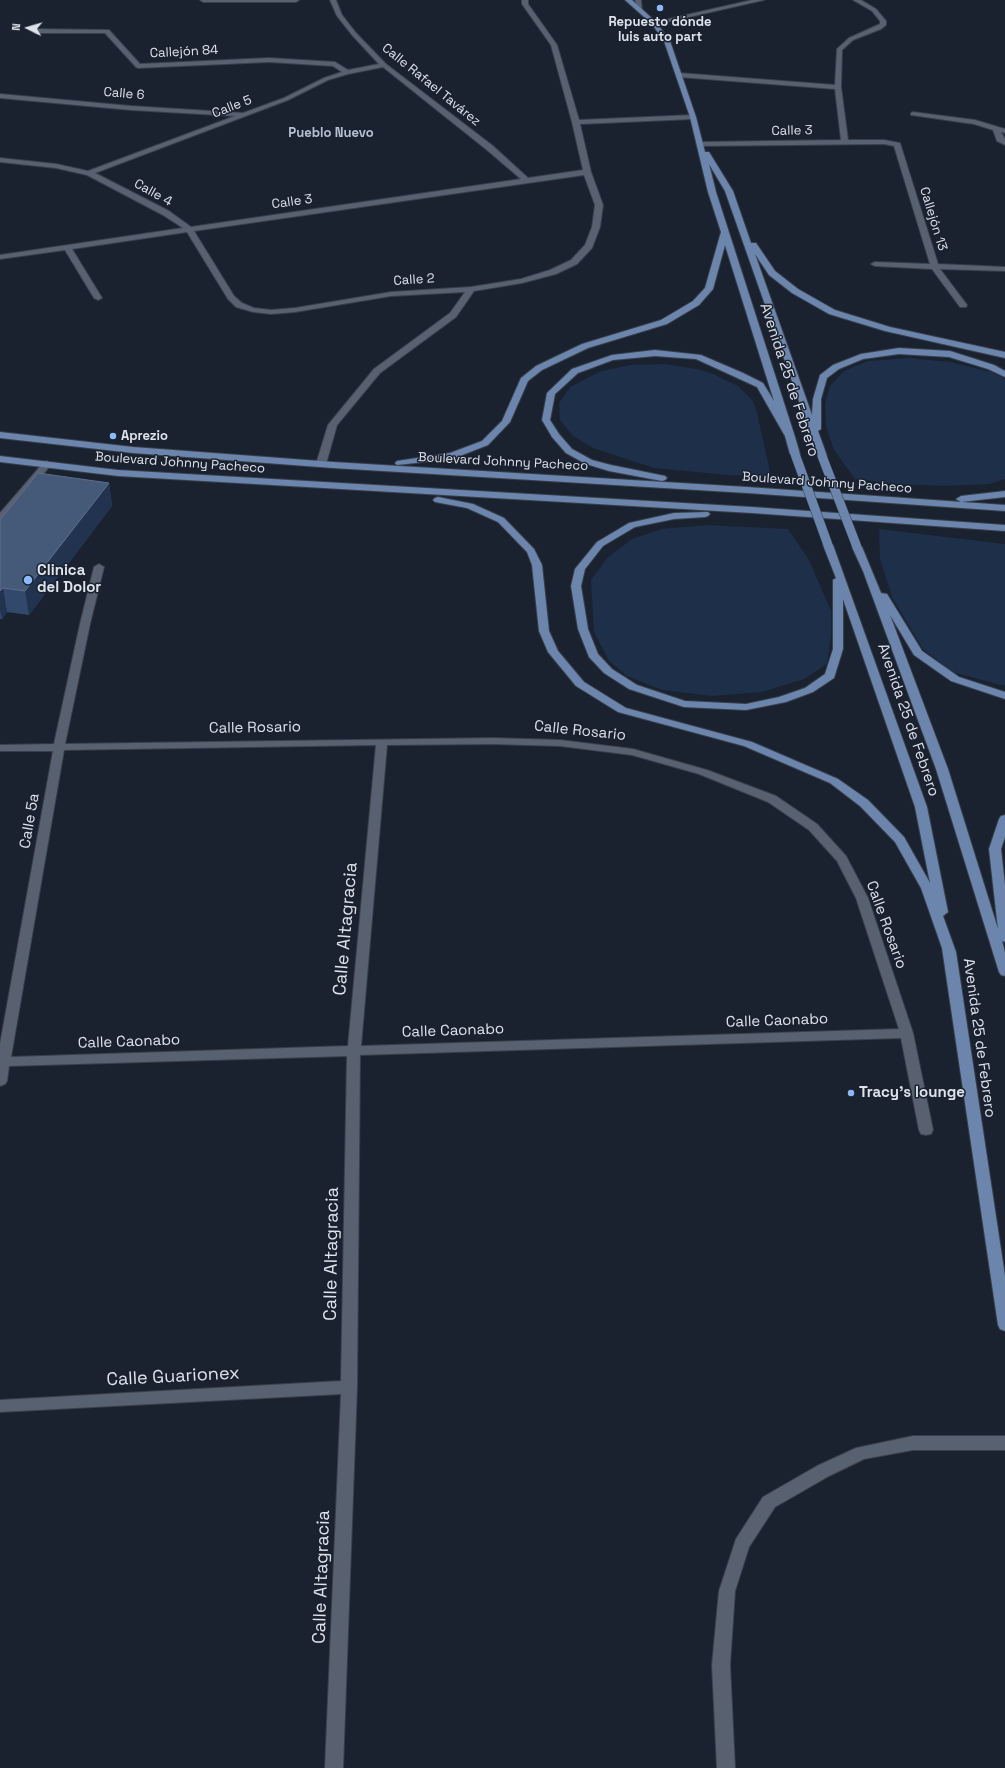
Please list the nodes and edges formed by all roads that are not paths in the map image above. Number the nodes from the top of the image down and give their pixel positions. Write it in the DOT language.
graph roads {
  1 [pos="203,0"];
  2 [pos="296,0"];
  3 [pos="333,0"];
  4 [pos="525,0"];
  5 [pos="628,0"];
  6 [pos="638,0"];
  7 [pos="761,0"];
  8 [pos="856,0"];
  9 [pos="640,9"];
  10 [pos="654,23"];
  11 [pos="36,31"];
  12 [pos="384,66"];
  13 [pos="348,72"];
  14 [pos="679,74"];
  15 [pos="838,87"];
  16 [pos="0,96"];
  17 [pos="245,114"];
  18 [pos="913,114"];
  19 [pos="693,117"];
  20 [pos="576,122"];
  21 [pos="996,129"];
  22 [pos="1005,131"];
  23 [pos="845,142"];
  24 [pos="884,142"];
  25 [pos="1005,143"];
  26 [pos="700,144"];
  27 [pos="0,160"];
  28 [pos="587,172"];
  29 [pos="89,173"];
  30 [pos="526,180"];
  31 [pos="189,229"];
  32 [pos="724,230"];
  33 [pos="743,230"];
  34 [pos="67,247"];
  35 [pos="0,257"];
  36 [pos="875,264"];
  37 [pos="935,267"];
  38 [pos="1005,269"];
  39 [pos="471,289"];
  40 [pos="98,298"];
  41 [pos="964,305"];
  42 [pos="253,310"];
  43 [pos="1005,355"];
  44 [pos="1005,374"];
  45 [pos="0,436"];
  46 [pos="790,437"];
  47 [pos="816,437"];
  48 [pos="0,459"];
  49 [pos="47,464"];
  50 [pos="321,464"];
  51 [pos="333,465"];
  52 [pos="328,486"];
  53 [pos="747,490"];
  54 [pos="1005,494"];
  55 [pos="914,502"];
  56 [pos="1005,508"];
  57 [pos="752,510"];
  58 [pos="0,519"];
  59 [pos="917,522"];
  60 [pos="1005,528"];
  61 [pos="1005,534"];
  62 [pos="99,567"];
  63 [pos="838,570"];
  64 [pos="868,571"];
  65 [pos="1005,696"];
  66 [pos="382,742"];
  67 [pos="59,747"];
  68 [pos="0,748"];
  69 [pos="1005,819"];
  70 [pos="1005,938"];
  71 [pos="950,952"];
  72 [pos="1005,972"];
  73 [pos="907,1033"];
  74 [pos="354,1050"];
  75 [pos="2,1062"];
  76 [pos="0,1081"];
  77 [pos="926,1130"];
  78 [pos="1005,1325"];
  79 [pos="349,1387"];
  80 [pos="0,1406"];
  81 [pos="1005,1443"];
  82 [pos="334,1768"];
  83 [pos="726,1768"];
  1 -- 2 [label="street"];
  3 -- 12 [label="street, Calle Rafael Tavárez"];
  4 -- 20 [label="street"];
  5 -- 9 [label="main road, Avenida 25 de Febrero"];
  6 -- 9 [label="street"];
  7 -- 10 [label="street"];
  8 -- 15 [label="street"];
  9 -- 10 [label="main road, Avenida 25 de Febrero"];
  10 -- 14 [label="main road, Avenida 25 de Febrero"];
  11 -- 13 [label="street, Callejón 84"];
  12 -- 13 [label="street, Calle 5"];
  12 -- 30 [label="street, Calle Rafael Tavárez"];
  13 -- 17 [label="street, Calle 5"];
  14 -- 15 [label="street"];
  14 -- 19 [label="main road, Avenida 25 de Febrero"];
  15 -- 23 [label="street"];
  16 -- 17 [label="street, Calle 6"];
  17 -- 29 [label="street, Calle 5"];
  18 -- 21 [label="street"];
  19 -- 20 [label="street"];
  19 -- 26 [label="main road, Avenida 25 de Febrero"];
  20 -- 28 [label="street"];
  21 -- 22 [label="street"];
  21 -- 25 [label="street"];
  23 -- 24 [label="street, Calle 3"];
  23 -- 26 [label="street, Calle 3"];
  24 -- 37 [label="street, Callejón 13"];
  26 -- 32 [label="main road, Avenida 25 de Febrero"];
  26 -- 33 [label="main road, Avenida 25 de Febrero"];
  27 -- 29 [label="street, Calle 4"];
  28 -- 30 [label="street, Calle 3"];
  28 -- 39 [label="street, Calle 2"];
  29 -- 31 [label="street, Calle 4"];
  30 -- 31 [label="street, Calle 3"];
  31 -- 34 [label="street, Calle 3"];
  31 -- 42 [label="street, Calle 4"];
  32 -- 46 [label="main road, Avenida 25 de Febrero"];
  32 -- 51 [label="main road"];
  33 -- 43 [label="main road"];
  33 -- 47 [label="main road, Avenida 25 de Febrero"];
  34 -- 35 [label="street, Calle 3"];
  34 -- 40 [label="street"];
  36 -- 37 [label="street"];
  37 -- 38 [label="street"];
  37 -- 41 [label="street, Callejón 13"];
  39 -- 42 [label="street, Calle 2"];
  39 -- 50 [label="street"];
  44 -- 47 [label="main road"];
  45 -- 50 [label="main road, Boulevard Johnny Pacheco"];
  46 -- 53 [label="main road"];
  46 -- 63 [label="main road, Avenida 25 de Febrero, bridge"];
  47 -- 64 [label="main road, Avenida 25 de Febrero, bridge"];
  48 -- 49 [label="main road, Boulevard Johnny Pacheco"];
  49 -- 52 [label="main road, Boulevard Johnny Pacheco"];
  49 -- 58 [label="street"];
  50 -- 51 [label="main road, Boulevard Johnny Pacheco"];
  51 -- 53 [label="main road, Boulevard Johnny Pacheco"];
  52 -- 57 [label="main road, Boulevard Johnny Pacheco"];
  52 -- 71 [label="main road"];
  53 -- 55 [label="main road, Boulevard Johnny Pacheco"];
  54 -- 55 [label="main road"];
  55 -- 56 [label="main road, Boulevard Johnny Pacheco"];
  57 -- 59 [label="main road, Boulevard Johnny Pacheco"];
  57 -- 63 [label="main road"];
  59 -- 60 [label="main road, Boulevard Johnny Pacheco"];
  59 -- 61 [label="main road"];
  62 -- 67 [label="street, Calle 5a"];
  63 -- 71 [label="main road, Avenida 25 de Febrero"];
  64 -- 65 [label="main road"];
  64 -- 72 [label="main road, Avenida 25 de Febrero"];
  66 -- 67 [label="street, Calle Rosario"];
  66 -- 73 [label="street, Calle Rosario"];
  66 -- 74 [label="street, Calle Altagracia"];
  67 -- 68 [label="street, Calle Rosario"];
  67 -- 75 [label="street, Calle 5a"];
  69 -- 70 [label="main road"];
  71 -- 78 [label="main road, Avenida 25 de Febrero"];
  73 -- 74 [label="street, Calle Caonabo"];
  73 -- 77 [label="street, Calle Rosario"];
  74 -- 75 [label="street, Calle Caonabo"];
  74 -- 79 [label="street, Calle Altagracia"];
  75 -- 76 [label="street, Calle 5a"];
  79 -- 80 [label="street, Calle Guarionex"];
  79 -- 82 [label="street, Calle Altagracia"];
  81 -- 83 [label="street"];
}
